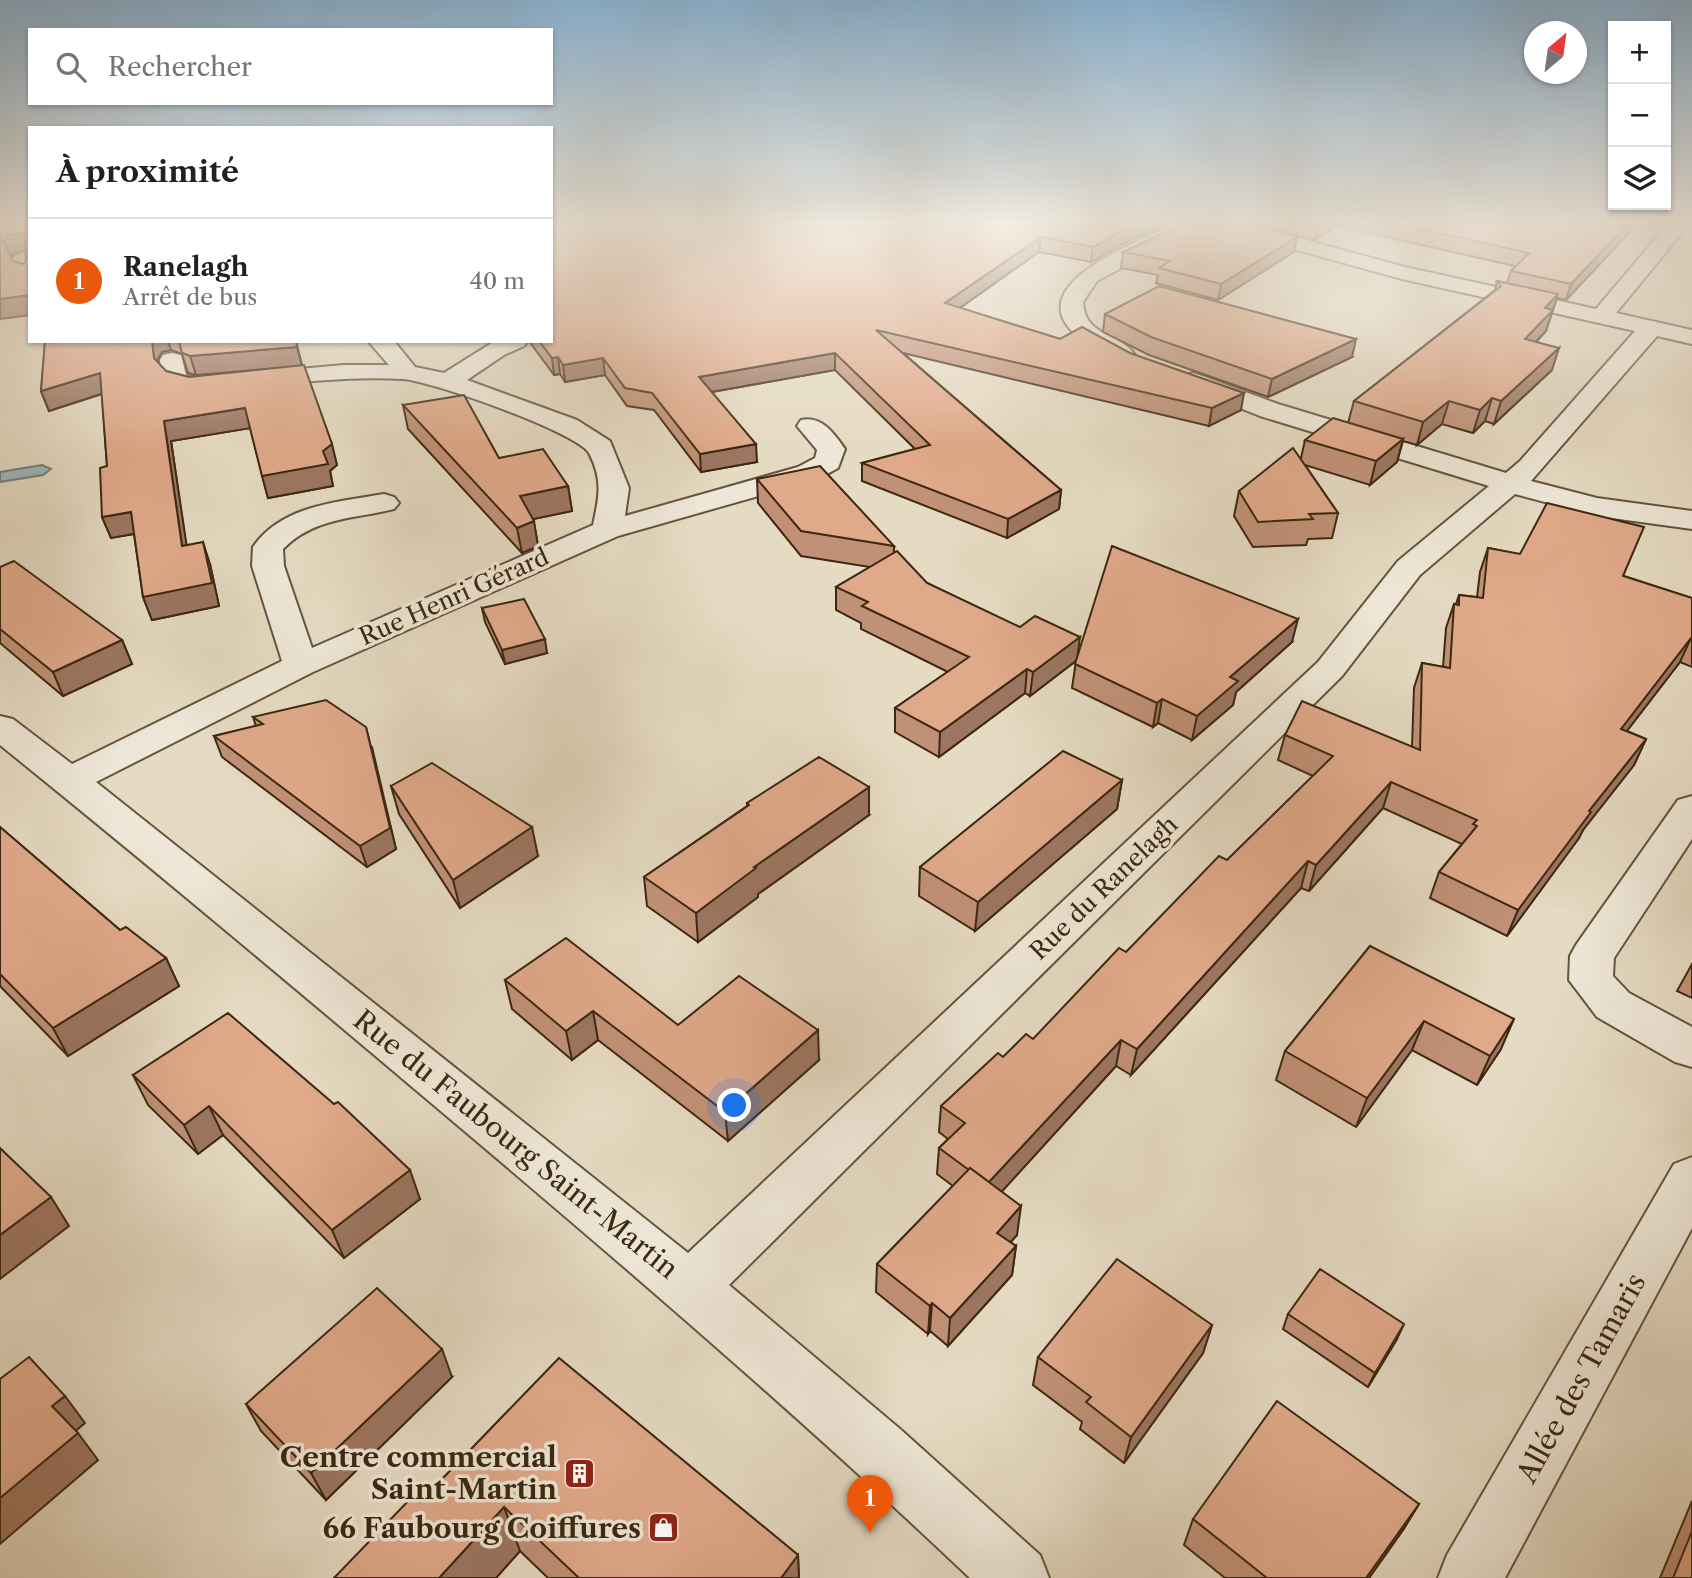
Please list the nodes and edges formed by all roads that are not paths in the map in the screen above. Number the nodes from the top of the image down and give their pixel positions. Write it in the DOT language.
graph roads {
  1 [pos="1071,298"];
  2 [pos="1513,298"];
  3 [pos="1617,298"];
  4 [pos="1601,317"];
  5 [pos="1651,328"];
  6 [pos="1692,337"];
  7 [pos="382,343"];
  8 [pos="511,343"];
  9 [pos="172,360"];
  10 [pos="1139,361"];
  11 [pos="1165,371"];
  12 [pos="405,372"];
  13 [pos="448,382"];
  14 [pos="810,426"];
  15 [pos="1511,485"];
  16 [pos="384,503"];
  17 [pos="1692,520"];
  18 [pos="607,530"];
  19 [pos="301,665"];
  20 [pos="0,727"];
  21 [pos="68,780"];
  22 [pos="1692,809"];
  23 [pos="1692,1049"];
  24 [pos="1692,1179"];
  25 [pos="690,1287"];
  26 [pos="1016,1578"];
  27 [pos="1470,1578"];
  1 -- 10 [label="street"];
  2 -- 4 [label="street"];
  3 -- 4 [label="street"];
  4 -- 5 [label="street"];
  5 -- 6 [label="street"];
  5 -- 15 [label="street, Rue du Ranelagh"];
  7 -- 12 [label="street"];
  8 -- 13 [label="street"];
  9 -- 12 [label="street"];
  11 -- 15 [label="street"];
  12 -- 13 [label="street"];
  13 -- 18 [label="street"];
  14 -- 18 [label="street, Rue Henri Gérard"];
  15 -- 17 [label="street"];
  15 -- 25 [label="street, Rue du Ranelagh"];
  16 -- 19 [label="street"];
  18 -- 19 [label="street, Rue Henri Gérard"];
  19 -- 21 [label="street, Rue Henri Gérard"];
  20 -- 21 [label="street, Rue du Faubourg Saint-Martin"];
  21 -- 25 [label="street, Rue du Faubourg Saint-Martin"];
  22 -- 23 [label="street"];
  24 -- 27 [label="street, Allée des Tamaris"];
  25 -- 26 [label="street, Rue du Faubourg Saint-Martin"];
}
